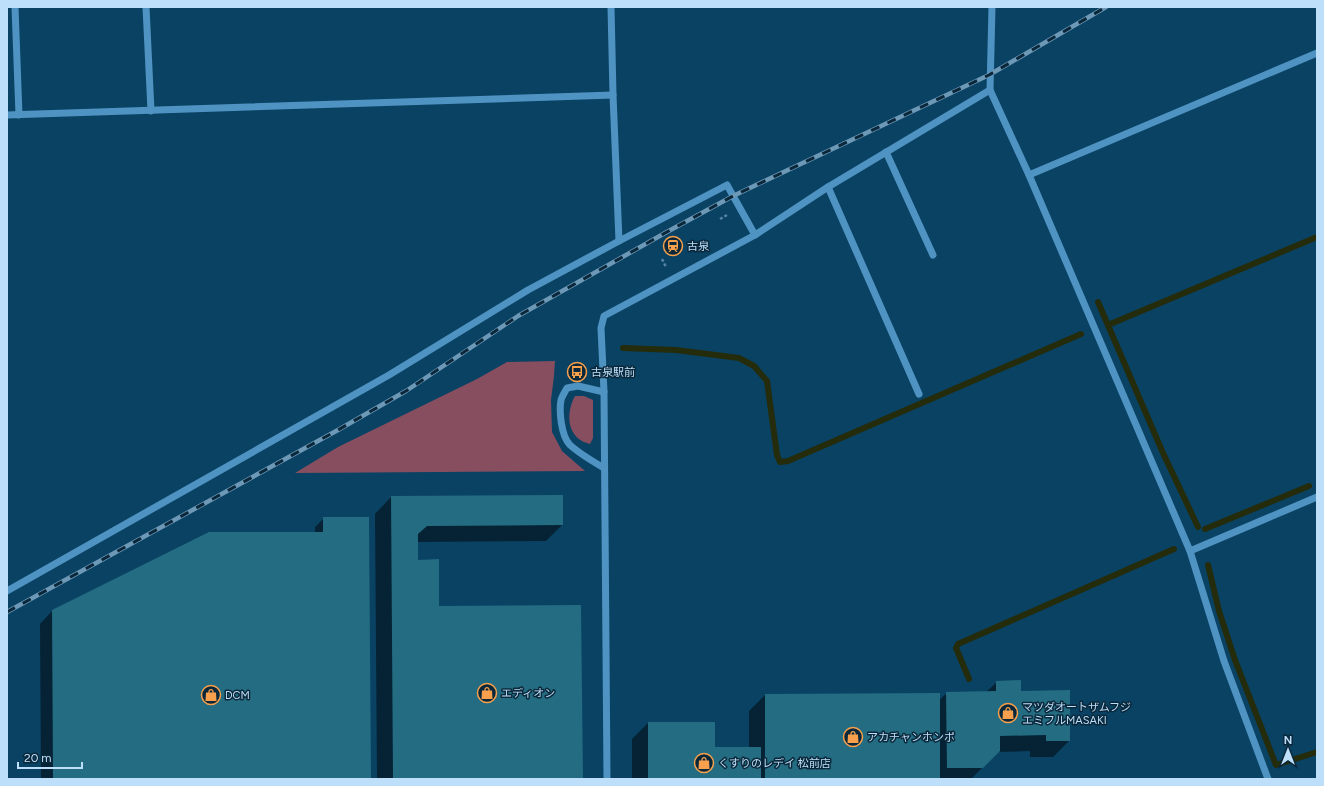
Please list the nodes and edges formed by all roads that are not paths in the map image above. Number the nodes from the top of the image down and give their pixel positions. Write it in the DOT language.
graph roads {
  1 [pos="15,7"];
  2 [pos="146,7"];
  3 [pos="611,7"];
  4 [pos="992,7"];
  5 [pos="1317,53"];
  6 [pos="990,90"];
  7 [pos="613,95"];
  8 [pos="151,111"];
  9 [pos="19,115"];
  10 [pos="7,116"];
  11 [pos="886,152"];
  12 [pos="1029,175"];
  13 [pos="828,187"];
  14 [pos="755,235"];
  15 [pos="619,241"];
  16 [pos="933,255"];
  17 [pos="604,392"];
  18 [pos="919,394"];
  19 [pos="604,468"];
  20 [pos="1317,497"];
  21 [pos="1190,552"];
  22 [pos="7,591"];
  23 [pos="607,779"];
  24 [pos="1268,779"];
  1 -- 9 [label="street"];
  2 -- 8 [label="street"];
  3 -- 7 [label="street"];
  4 -- 6 [label="street"];
  5 -- 12 [label="street"];
  6 -- 11 [label="street"];
  6 -- 12 [label="street"];
  7 -- 8 [label="street"];
  7 -- 15 [label="street"];
  8 -- 9 [label="street"];
  9 -- 10 [label="street"];
  11 -- 13 [label="street"];
  11 -- 16 [label="street"];
  12 -- 21 [label="street"];
  13 -- 14 [label="street"];
  13 -- 18 [label="street"];
  14 -- 15 [label="street"];
  14 -- 17 [label="street"];
  15 -- 22 [label="street"];
  17 -- 19 [label="street"];
  17 -- 19 [label="street"];
  19 -- 23 [label="street"];
  20 -- 21 [label="street"];
  21 -- 24 [label="street"];
}
